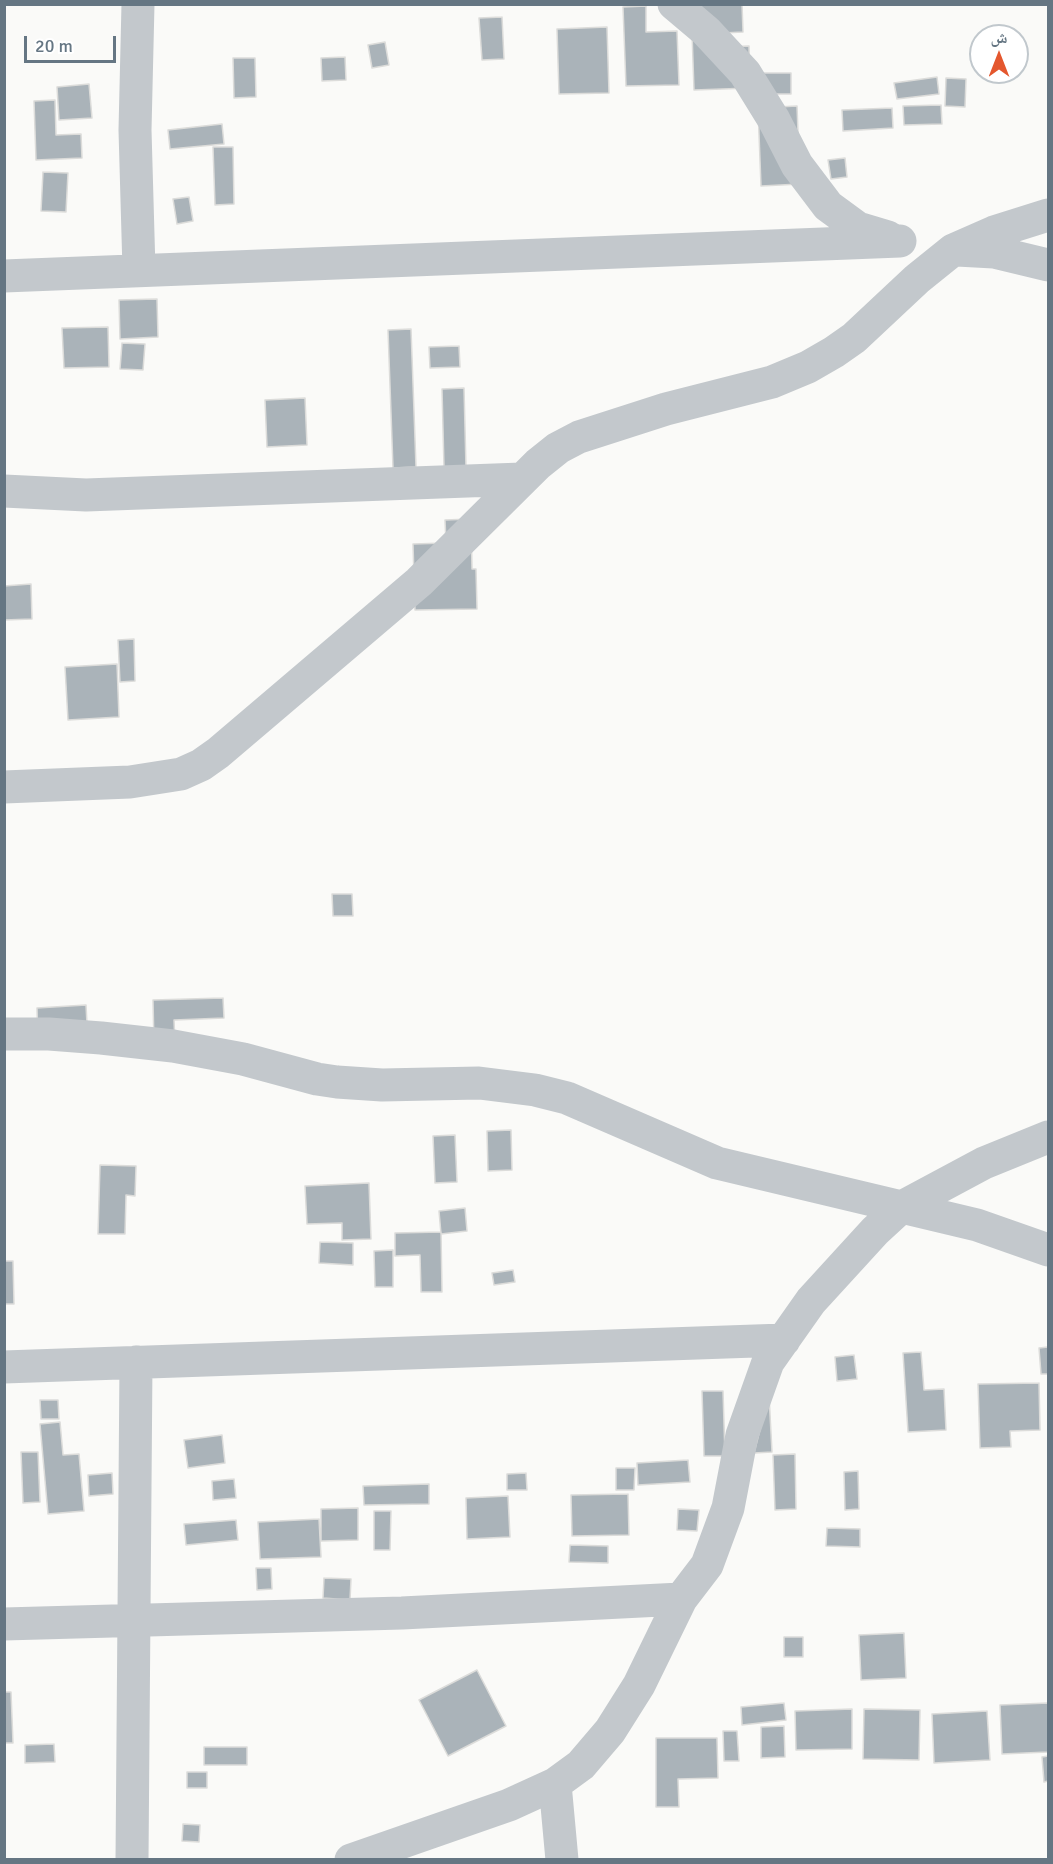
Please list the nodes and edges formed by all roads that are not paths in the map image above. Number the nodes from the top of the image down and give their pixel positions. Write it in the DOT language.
graph roads {
  1 [pos="138,4"];
  2 [pos="674,4"];
  3 [pos="1048,215"];
  4 [pos="900,241"];
  5 [pos="953,250"];
  6 [pos="1048,265"];
  7 [pos="139,270"];
  8 [pos="5,277"];
  9 [pos="522,479"];
  10 [pos="4,491"];
  11 [pos="4,787"];
  12 [pos="4,1034"];
  13 [pos="1048,1137"];
  14 [pos="900,1208"];
  15 [pos="1048,1250"];
  16 [pos="784,1340"];
  17 [pos="136,1362"];
  18 [pos="4,1366"];
  19 [pos="681,1599"];
  20 [pos="133,1621"];
  21 [pos="4,1624"];
  22 [pos="555,1784"];
  23 [pos="132,1860"];
  24 [pos="351,1860"];
  25 [pos="562,1860"];
  1 -- 7 [label="street"];
  2 -- 4 [label="street"];
  3 -- 5 [label="street"];
  4 -- 5 [label="street"];
  4 -- 7 [label="street"];
  5 -- 6 [label="street"];
  5 -- 9 [label="street"];
  7 -- 8 [label="street"];
  9 -- 10 [label="street"];
  9 -- 11 [label="street"];
  12 -- 14 [label="street"];
  13 -- 14 [label="street"];
  14 -- 15 [label="street"];
  14 -- 16 [label="street"];
  16 -- 17 [label="street"];
  16 -- 19 [label="street"];
  17 -- 18 [label="street"];
  17 -- 20 [label="street"];
  19 -- 20 [label="street"];
  19 -- 22 [label="street"];
  20 -- 21 [label="street"];
  20 -- 23 [label="street"];
  22 -- 24 [label="street"];
  22 -- 25 [label="street"];
}
